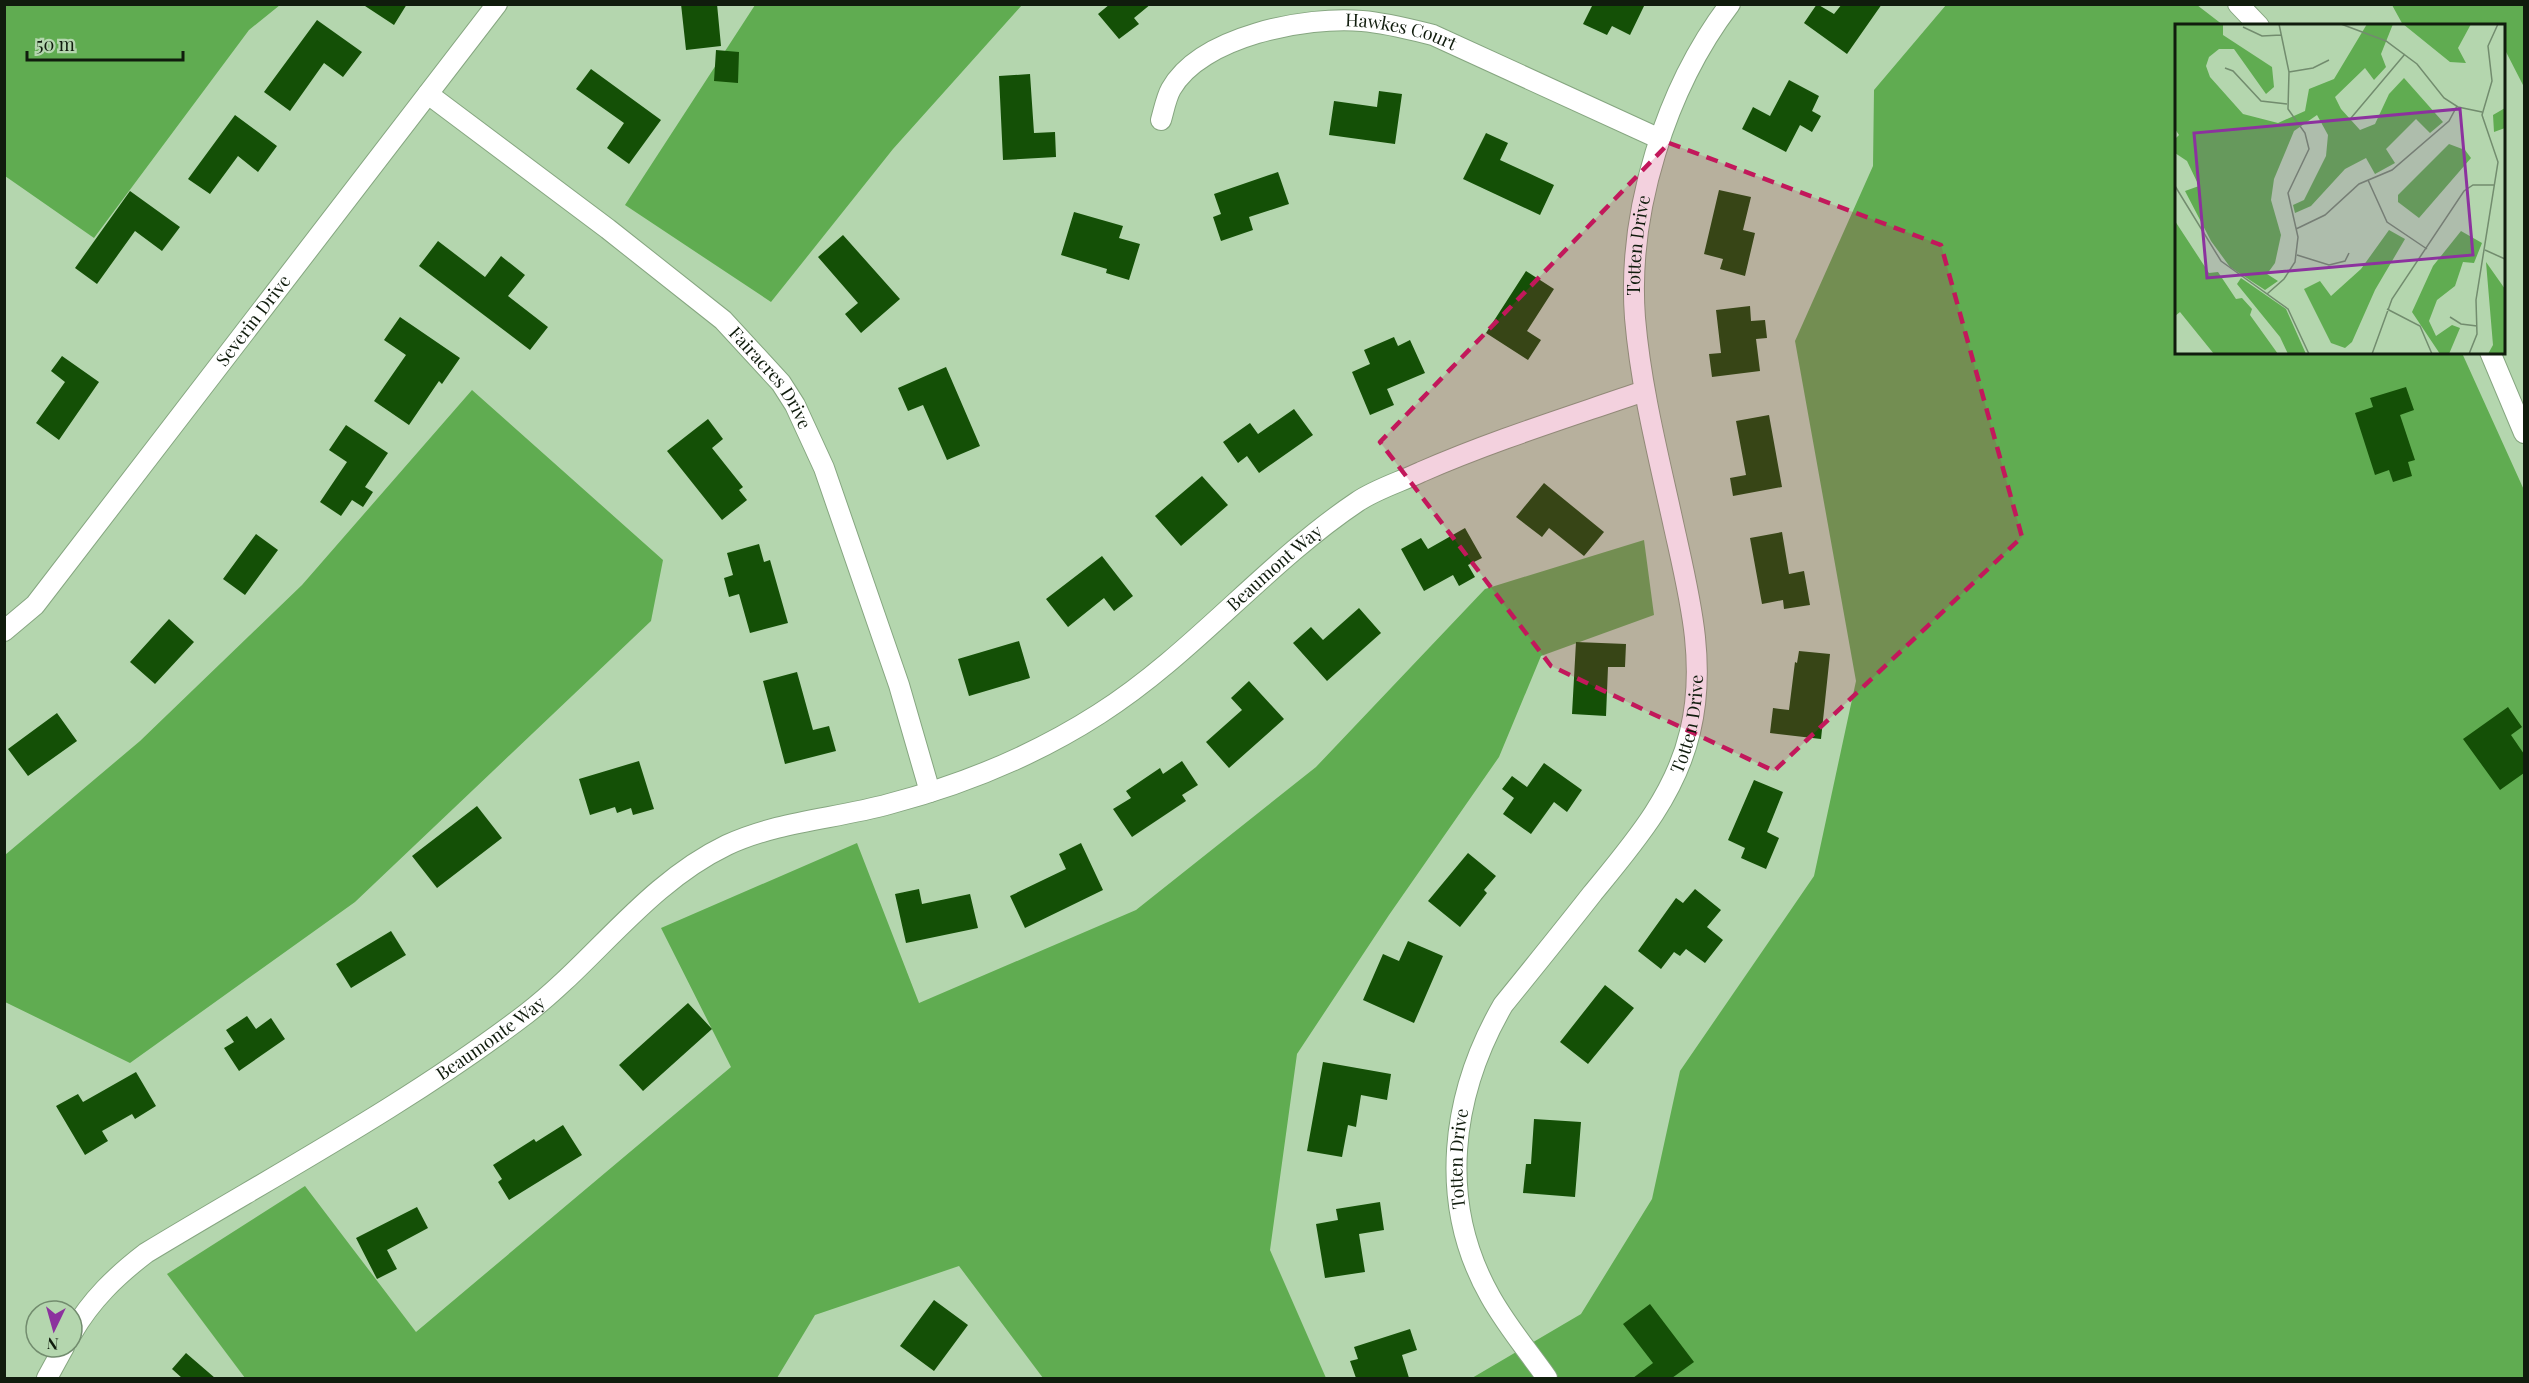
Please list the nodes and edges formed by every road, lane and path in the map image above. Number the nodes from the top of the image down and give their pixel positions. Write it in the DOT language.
graph roads {
  1 [pos="497,4"];
  2 [pos="1730,4"];
  3 [pos="2238,4"];
  4 [pos="2257,24"];
  5 [pos="428,94"];
  6 [pos="1161,120"];
  7 [pos="1660,139"];
  8 [pos="2491,354"];
  9 [pos="1644,391"];
  10 [pos="2524,433"];
  11 [pos="4,631"];
  12 [pos="930,792"];
  13 [pos="84,1313"];
  14 [pos="57,1359"];
  15 [pos="47,1378"];
  16 [pos="1547,1378"];
  1 -- 5 [label="street, Severin Drive"];
  2 -- 7 [label="street, Totten Drive"];
  3 -- 4 [label="street"];
  5 -- 11 [label="street, Severin Drive"];
  5 -- 12 [label="street, Fairacres Drive"];
  6 -- 7 [label="street, Hawkes Court"];
  7 -- 9 [label="street, Totten Drive"];
  8 -- 10 [label="street"];
  9 -- 12 [label="street, Beaumont Way"];
  9 -- 16 [label="street, Totten Drive"];
  12 -- 13 [label="street, Beaumonte Way"];
  14 -- 15 [label="street"];
}
